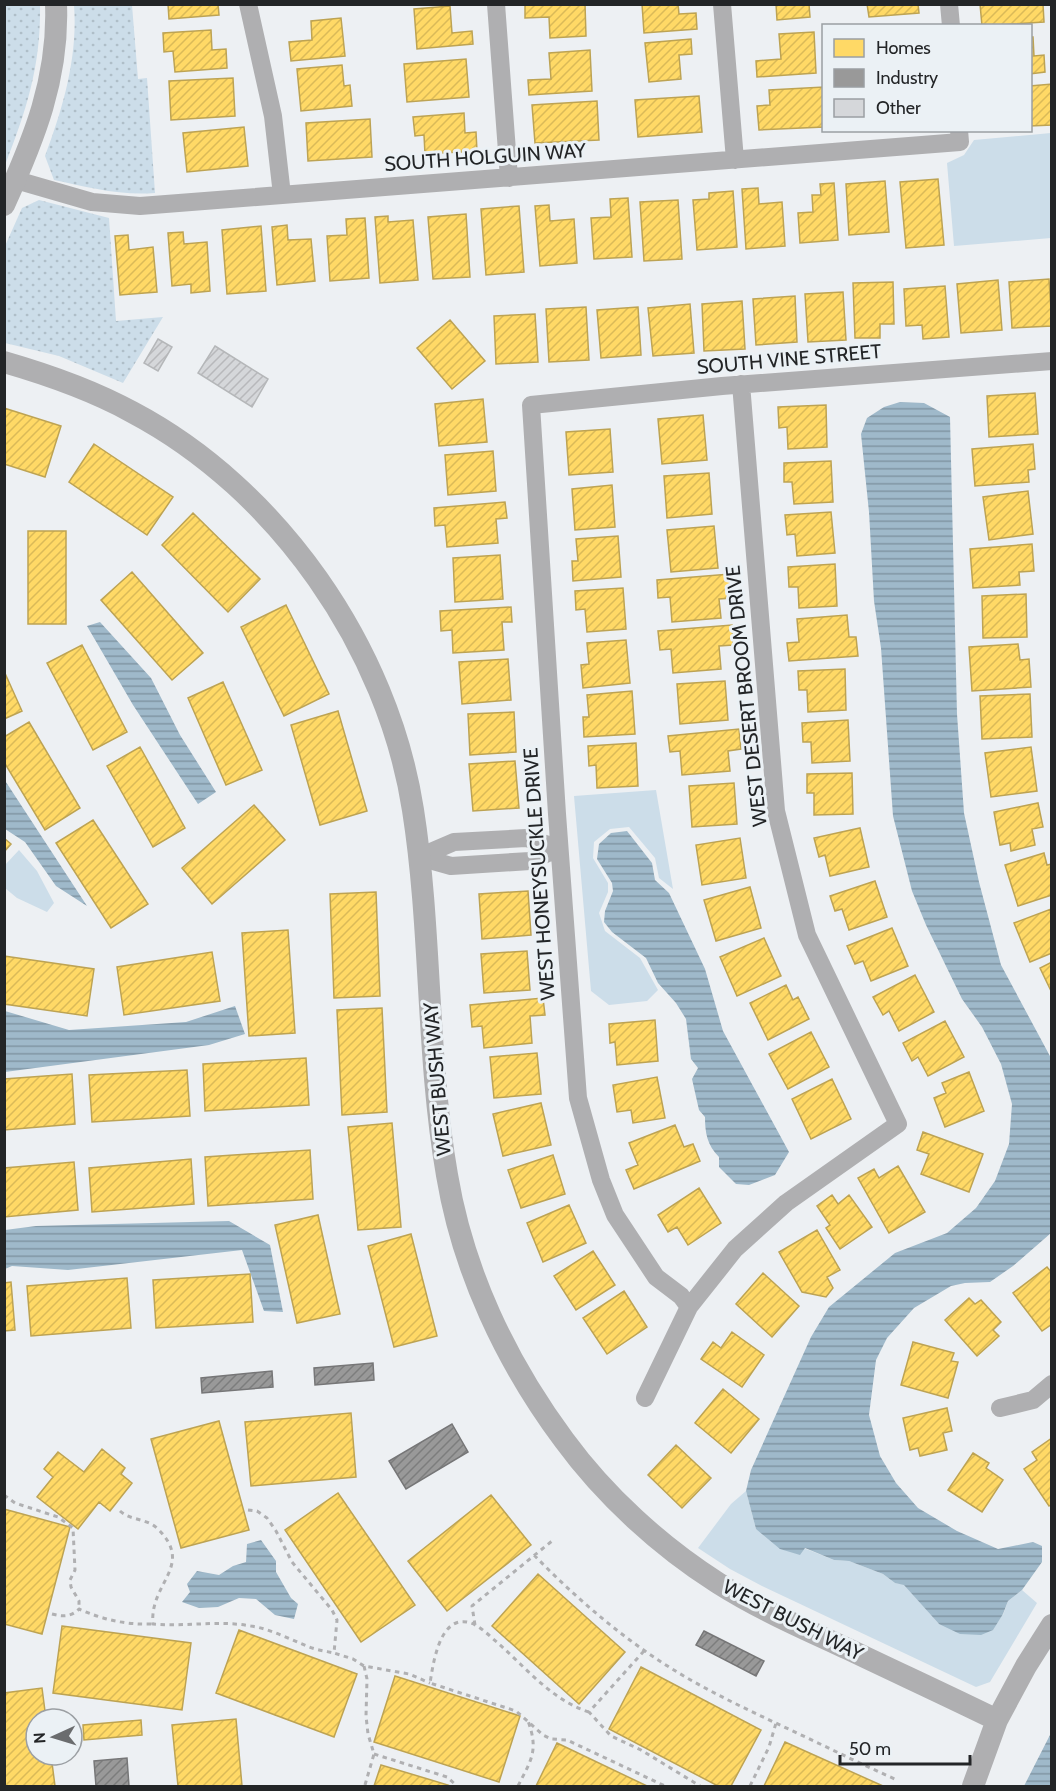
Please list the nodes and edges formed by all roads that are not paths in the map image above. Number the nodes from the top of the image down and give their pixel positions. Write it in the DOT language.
graph roads {
  1 [pos="56,4"];
  2 [pos="248,4"];
  3 [pos="496,4"];
  4 [pos="722,4"];
  5 [pos="949,4"];
  6 [pos="951,24"];
  7 [pos="959,136"];
  8 [pos="735,160"];
  9 [pos="509,178"];
  10 [pos="16,180"];
  11 [pos="282,195"];
  12 [pos="4,205"];
  13 [pos="1052,361"];
  14 [pos="4,362"];
  15 [pos="741,384"];
  16 [pos="531,405"];
  17 [pos="559,848"];
  18 [pos="419,858"];
  19 [pos="689,1306"];
  20 [pos="1052,1384"];
  21 [pos="645,1398"];
  22 [pos="1000,1408"];
  23 [pos="1052,1625"];
  24 [pos="998,1720"];
  25 [pos="973,1786"];
  1 -- 10 [label="street"];
  2 -- 11 [label="street"];
  3 -- 9 [label="street"];
  4 -- 8 [label="street"];
  5 -- 6 [label="street"];
  7 -- 8 [label="street, SOUTH HOLGUIN WAY"];
  8 -- 9 [label="street, SOUTH HOLGUIN WAY"];
  9 -- 11 [label="street, SOUTH HOLGUIN WAY"];
  10 -- 11 [label="street, SOUTH HOLGUIN WAY"];
  10 -- 12 [label="street"];
  13 -- 15 [label="street, SOUTH VINE STREET"];
  14 -- 18 [label="street, WEST BUSH WAY"];
  15 -- 16 [label="street, SOUTH VINE STREET"];
  15 -- 19 [label="street, WEST DESERT BROOM DRIVE"];
  16 -- 17 [label="street, WEST HONEYSUCKLE DRIVE"];
  17 -- 18 [label="street"];
  17 -- 19 [label="street, WEST HONEYSUCKLE DRIVE"];
  18 -- 24 [label="street, WEST BUSH WAY"];
  19 -- 21 [label="street"];
  20 -- 22 [label="street"];
  23 -- 24 [label="street"];
  24 -- 25 [label="street"];
}
